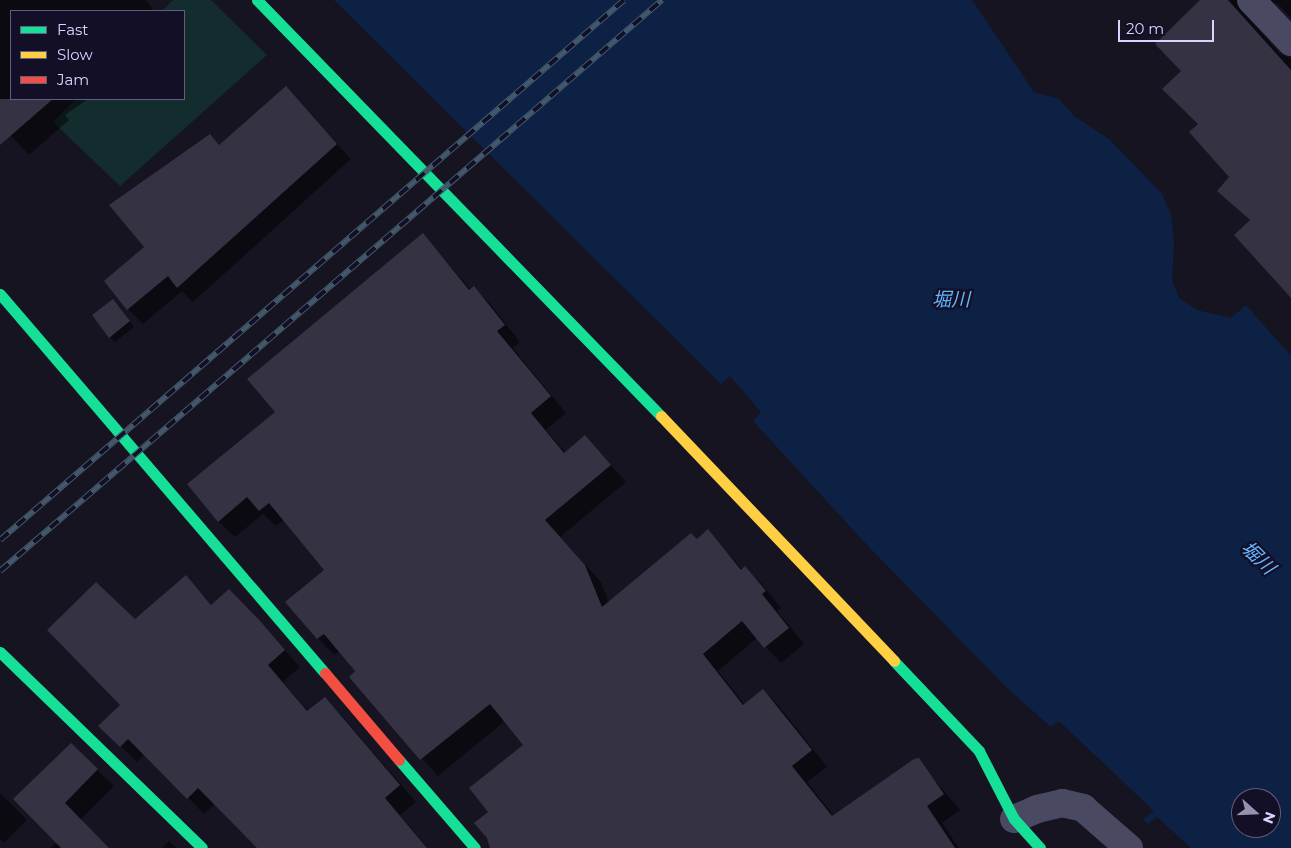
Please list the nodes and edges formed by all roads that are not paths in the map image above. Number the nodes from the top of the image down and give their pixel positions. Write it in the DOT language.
graph roads {
  1 [pos="257,0"];
  2 [pos="1250,0"];
  3 [pos="1291,42"];
  4 [pos="0,294"];
  5 [pos="0,652"];
  6 [pos="1014,819"];
  7 [pos="202,848"];
  8 [pos="475,848"];
  9 [pos="1040,848"];
  10 [pos="1129,848"];
  1 -- 6 [label="street"];
  2 -- 3 [label="street"];
  4 -- 8 [label="street"];
  5 -- 7 [label="street"];
  6 -- 9 [label="street"];
  6 -- 10 [label="street"];
}
